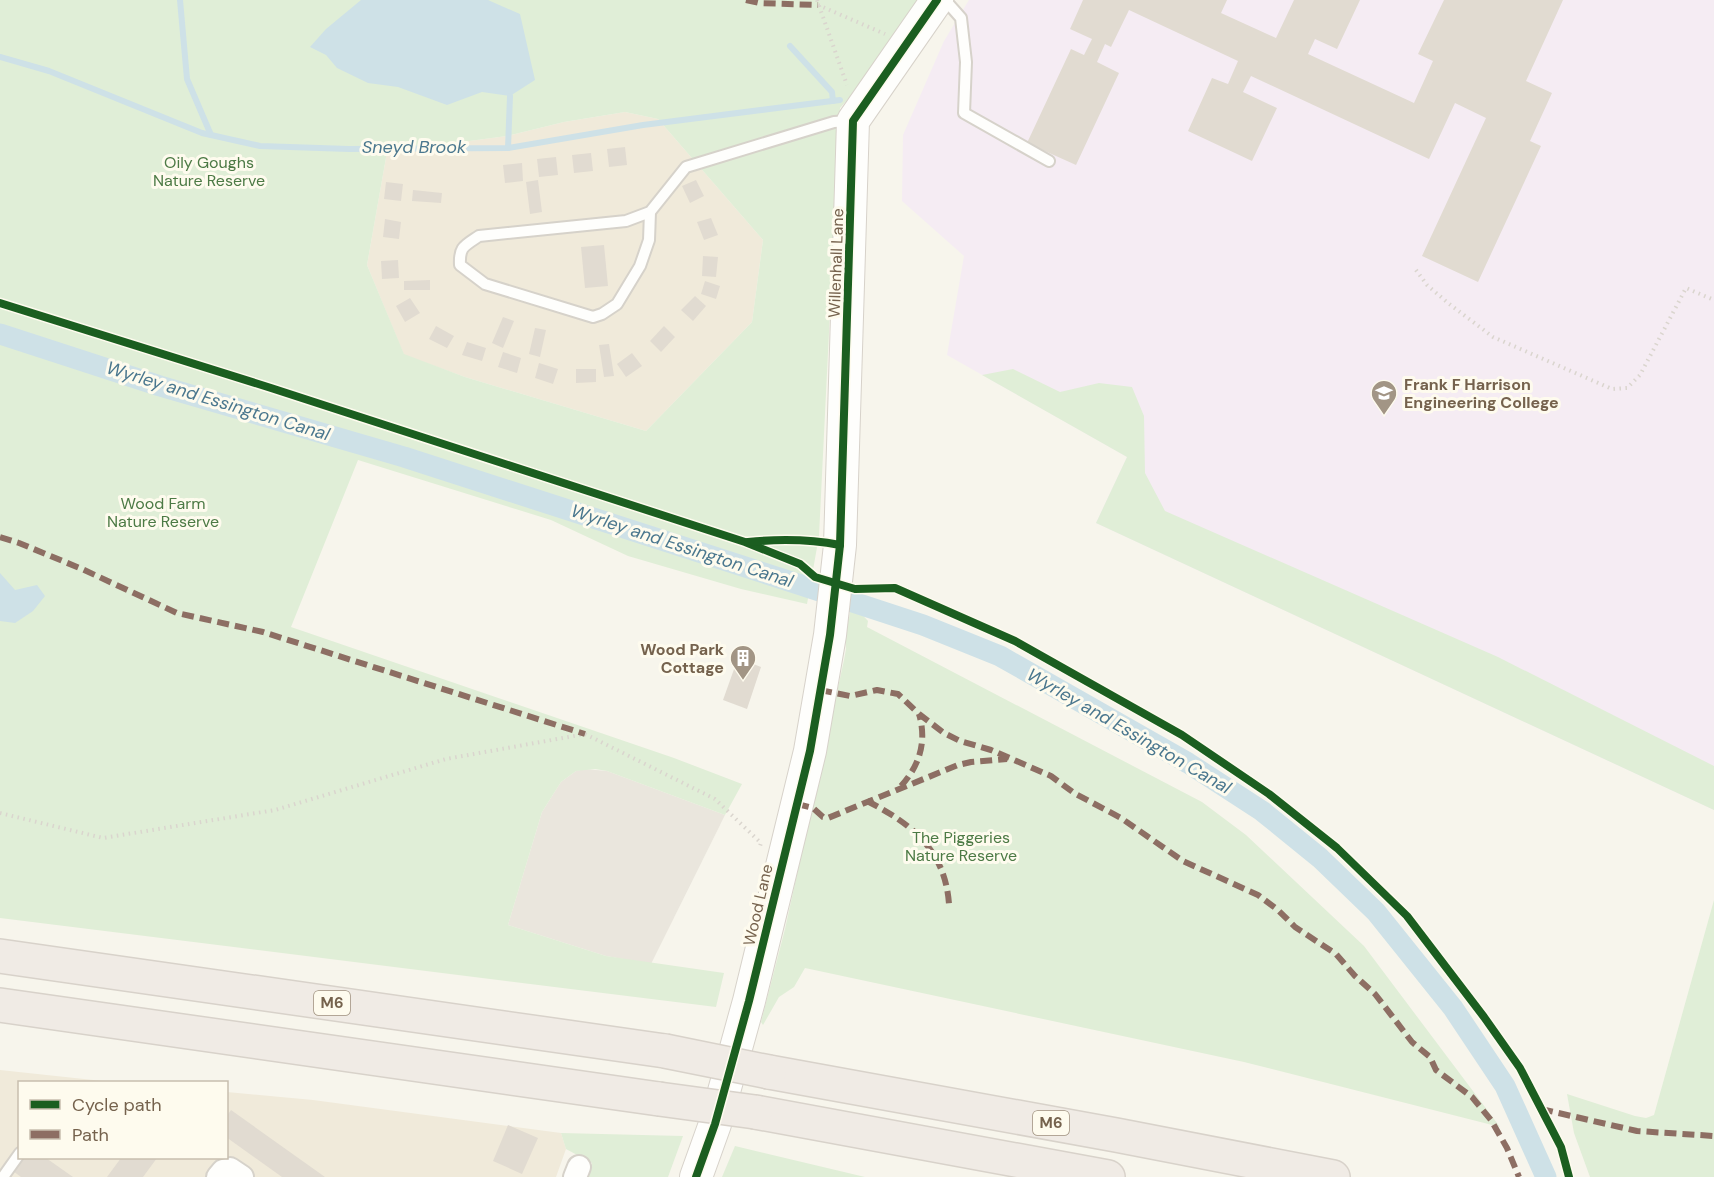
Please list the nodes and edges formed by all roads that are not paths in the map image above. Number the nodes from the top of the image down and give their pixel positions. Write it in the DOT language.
graph roads {
  1 [pos="937,0"];
  2 [pos="945,0"];
  3 [pos="855,118"];
  4 [pos="1049,161"];
  5 [pos="650,212"];
  6 [pos="830,635"];
  7 [pos="0,956"];
  8 [pos="0,1005"];
  9 [pos="18,1156"];
  10 [pos="3,1177"];
  11 [pos="218,1177"];
  12 [pos="242,1177"];
  13 [pos="696,1177"];
  14 [pos="1108,1177"];
  15 [pos="1333,1177"];
  1 -- 3 [label="street"];
  2 -- 4 [label="lane"];
  3 -- 5 [label="lane"];
  3 -- 6 [label="street, Willenhall Lane"];
  5 -- 5 [label="lane"];
  6 -- 13 [label="street, Wood Lane"];
  7 -- 15 [label="highway, M6, bridge"];
  8 -- 14 [label="highway, bridge"];
  9 -- 10 [label="lane"];
  11 -- 12 [label="street"];
}
